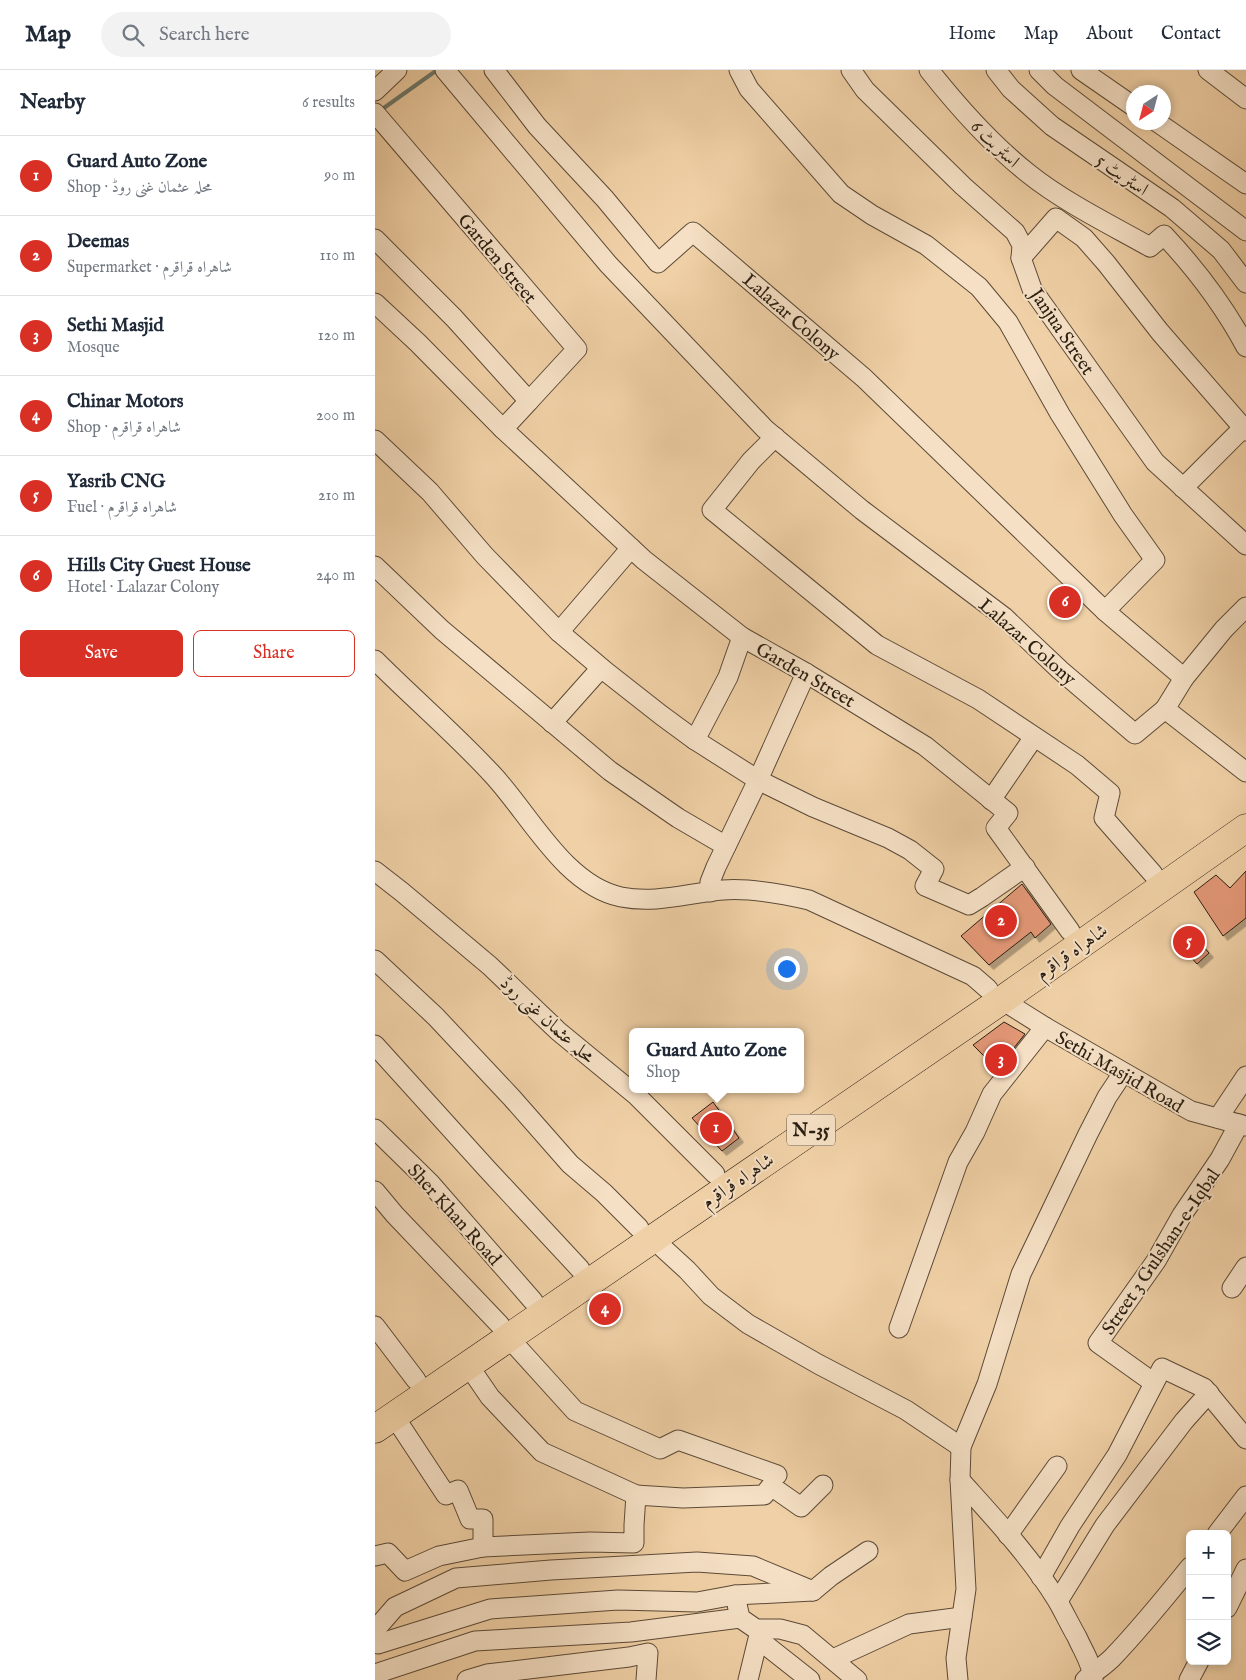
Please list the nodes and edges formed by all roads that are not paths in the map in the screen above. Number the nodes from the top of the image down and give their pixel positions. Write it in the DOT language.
graph roads {
  1 [pos="397,70"];
  2 [pos="445,70"];
  3 [pos="494,70"];
  4 [pos="739,70"];
  5 [pos="851,70"];
  6 [pos="929,70"];
  7 [pos="996,70"];
  8 [pos="1039,70"];
  9 [pos="1081,70"];
  10 [pos="1208,70"];
  11 [pos="375,91"];
  12 [pos="1246,99"];
  13 [pos="1126,101"];
  14 [pos="375,114"];
  15 [pos="1168,130"];
  16 [pos="1246,184"];
  17 [pos="1246,231"];
  18 [pos="375,238"];
  19 [pos="1021,258"];
  20 [pos="1246,284"];
  21 [pos="375,303"];
  22 [pos="1246,347"];
  23 [pos="529,400"];
  24 [pos="503,429"];
  25 [pos="1245,430"];
  26 [pos="775,437"];
  27 [pos="375,440"];
  28 [pos="1183,488"];
  29 [pos="1246,545"];
  30 [pos="631,548"];
  31 [pos="375,566"];
  32 [pos="1246,606"];
  33 [pos="1105,611"];
  34 [pos="559,632"];
  35 [pos="742,637"];
  36 [pos="375,660"];
  37 [pos="601,668"];
  38 [pos="806,673"];
  39 [pos="1184,678"];
  40 [pos="1165,709"];
  41 [pos="552,723"];
  42 [pos="1034,737"];
  43 [pos="695,740"];
  44 [pos="1246,772"];
  45 [pos="758,780"];
  46 [pos="991,800"];
  47 [pos="1246,810"];
  48 [pos="1246,828"];
  49 [pos="1212,842"];
  50 [pos="1246,845"];
  51 [pos="725,846"];
  52 [pos="1025,867"];
  53 [pos="375,871"];
  54 [pos="1153,874"];
  55 [pos="710,892"];
  56 [pos="1127,911"];
  57 [pos="1071,931"];
  58 [pos="375,960"];
  59 [pos="995,994"];
  60 [pos="1045,1027"];
  61 [pos="375,1045"];
  62 [pos="1123,1073"];
  63 [pos="1246,1076"];
  64 [pos="629,1089"];
  65 [pos="633,1093"];
  66 [pos="1218,1118"];
  67 [pos="1242,1125"];
  68 [pos="375,1129"];
  69 [pos="715,1174"];
  70 [pos="375,1191"];
  71 [pos="645,1233"];
  72 [pos="1246,1267"];
  73 [pos="580,1269"];
  74 [pos="1232,1288"];
  75 [pos="533,1301"];
  76 [pos="375,1326"];
  77 [pos="899,1328"];
  78 [pos="504,1331"];
  79 [pos="468,1365"];
  80 [pos="416,1380"];
  81 [pos="1154,1383"];
  82 [pos="1209,1394"];
  83 [pos="381,1418"];
  84 [pos="1246,1439"];
  85 [pos="961,1447"];
  86 [pos="1057,1466"];
  87 [pos="777,1475"];
  88 [pos="960,1480"];
  89 [pos="823,1485"];
  90 [pos="636,1495"];
  91 [pos="1246,1496"];
  92 [pos="1220,1530"];
  93 [pos="1008,1535"];
  94 [pos="483,1547"];
  95 [pos="867,1551"];
  96 [pos="375,1556"];
  97 [pos="1246,1569"];
  98 [pos="1186,1572"];
  99 [pos="1041,1577"];
  100 [pos="813,1591"];
  101 [pos="735,1594"];
  102 [pos="1231,1600"];
  103 [pos="1058,1601"];
  104 [pos="962,1617"];
  105 [pos="739,1618"];
  106 [pos="375,1630"];
  107 [pos="375,1642"];
  108 [pos="833,1658"];
  109 [pos="1197,1665"];
  110 [pos="375,1674"];
  111 [pos="1090,1677"];
  112 [pos="467,1680"];
  113 [pos="646,1680"];
  114 [pos="748,1680"];
  115 [pos="810,1680"];
  116 [pos="857,1680"];
  117 [pos="958,1680"];
  118 [pos="1189,1680"];
  1 -- 11 [label="street"];
  2 -- 26 [label="street"];
  3 -- 33 [label="street, Lalazar Colony"];
  4 -- 33 [label="street"];
  5 -- 19 [label="street, Janjua Street"];
  6 -- 22 [label="street, اسٹریٹ 6"];
  7 -- 20 [label="street, اسٹریٹ 5"];
  8 -- 17 [label="street"];
  9 -- 13 [label="street"];
  10 -- 12 [label="street"];
  14 -- 23 [label="street, Garden Street"];
  15 -- 16 [label="street"];
  18 -- 23 [label="street"];
  19 -- 25 [label="street"];
  19 -- 28 [label="street, Janjua Street"];
  21 -- 24 [label="street, Garden Street"];
  23 -- 24 [label="street, Garden Street"];
  24 -- 30 [label="street, Garden Street"];
  25 -- 28 [label="street"];
  26 -- 40 [label="street, Lalazar Colony"];
  26 -- 42 [label="street"];
  27 -- 34 [label="street"];
  28 -- 29 [label="street, Janjua Street"];
  30 -- 34 [label="street"];
  30 -- 35 [label="street, Garden Street"];
  31 -- 41 [label="street"];
  32 -- 39 [label="street"];
  33 -- 39 [label="street, Lalazar Colony"];
  34 -- 37 [label="street"];
  35 -- 38 [label="street, Garden Street"];
  35 -- 43 [label="street"];
  36 -- 55 [label="street, Sethi Masjid Road"];
  37 -- 41 [label="street"];
  37 -- 43 [label="street"];
  38 -- 45 [label="street"];
  38 -- 46 [label="street, Garden Street"];
  39 -- 40 [label="street, Lalazar Colony"];
  40 -- 44 [label="street"];
  41 -- 51 [label="street"];
  42 -- 46 [label="street"];
  42 -- 54 [label="street"];
  43 -- 45 [label="street"];
  45 -- 51 [label="street"];
  45 -- 52 [label="street"];
  46 -- 52 [label="street, Garden Street"];
  47 -- 49 [label="highway, شاہراہ قراقرم / N-35"];
  48 -- 49 [label="highway, شاہراہ قراقرم / N-35"];
  49 -- 54 [label="highway, شاہراہ قراقرم / N-35"];
  49 -- 56 [label="highway, شاہراہ قراقرم / N-35"];
  50 -- 56 [label="highway"];
  51 -- 55 [label="street"];
  52 -- 57 [label="street, Garden Street"];
  53 -- 64 [label="street, محلہ عثمان غنی روڈ"];
  54 -- 57 [label="highway, شاہراہ قراقرم / N-35"];
  55 -- 59 [label="street, Sethi Masjid Road"];
  56 -- 59 [label="highway, شاہراہ قراقرم / N-35"];
  57 -- 59 [label="highway, شاہراہ قراقرم / N-35"];
  58 -- 71 [label="street"];
  59 -- 60 [label="street, Sethi Masjid Road"];
  59 -- 69 [label="highway, شاہراہ قراقرم / N-35"];
  59 -- 71 [label="highway, شاہراہ قراقرم / N-35"];
  60 -- 62 [label="street, Sethi Masjid Road"];
  60 -- 77 [label="street"];
  61 -- 73 [label="street"];
  62 -- 66 [label="street, Sethi Masjid Road"];
  62 -- 85 [label="street"];
  63 -- 66 [label="street"];
  65 -- 69 [label="street, محلہ عثمان غنی روڈ"];
  66 -- 67 [label="street, Sethi Masjid Road"];
  67 -- 81 [label="street, Street 3 Gulshan-e-Iqbal"];
  68 -- 75 [label="street, Sher Khan Road"];
  69 -- 71 [label="highway, شاہراہ قراقرم / N-35"];
  70 -- 78 [label="street"];
  71 -- 73 [label="highway, شاہراہ قراقرم / N-35"];
  71 -- 78 [label="highway, شاہراہ قراقرم / N-35"];
  71 -- 85 [label="street"];
  72 -- 74 [label="street"];
  73 -- 75 [label="highway, شاہراہ قراقرم / N-35"];
  75 -- 78 [label="highway, شاہراہ قراقرم / N-35"];
  76 -- 80 [label="street"];
  78 -- 79 [label="highway, شاہراہ قراقرم / N-35"];
  78 -- 80 [label="highway, شاہراہ قراقرم / N-35"];
  78 -- 87 [label="street"];
  79 -- 83 [label="highway, شاہراہ قراقرم / N-35"];
  79 -- 90 [label="street"];
  80 -- 83 [label="highway, شاہراہ قراقرم / N-35"];
  81 -- 82 [label="street"];
  81 -- 99 [label="street"];
  82 -- 84 [label="street"];
  82 -- 103 [label="street"];
  83 -- 94 [label="street"];
  85 -- 88 [label="street"];
  86 -- 93 [label="street"];
  88 -- 93 [label="street"];
  88 -- 104 [label="street"];
  89 -- 90 [label="street"];
  90 -- 94 [label="street"];
  91 -- 92 [label="street"];
  93 -- 99 [label="street"];
  94 -- 96 [label="street"];
  95 -- 100 [label="street"];
  97 -- 102 [label="street"];
  98 -- 111 [label="street"];
  99 -- 103 [label="street"];
  100 -- 101 [label="street"];
  100 -- 106 [label="street"];
  101 -- 105 [label="street"];
  101 -- 107 [label="street"];
  103 -- 111 [label="street"];
  104 -- 108 [label="street"];
  104 -- 117 [label="street"];
  105 -- 108 [label="street"];
  105 -- 110 [label="street"];
  108 -- 116 [label="street"];
  109 -- 118 [label="street"];
  112 -- 113 [label="street"];
  114 -- 115 [label="street"];
}
